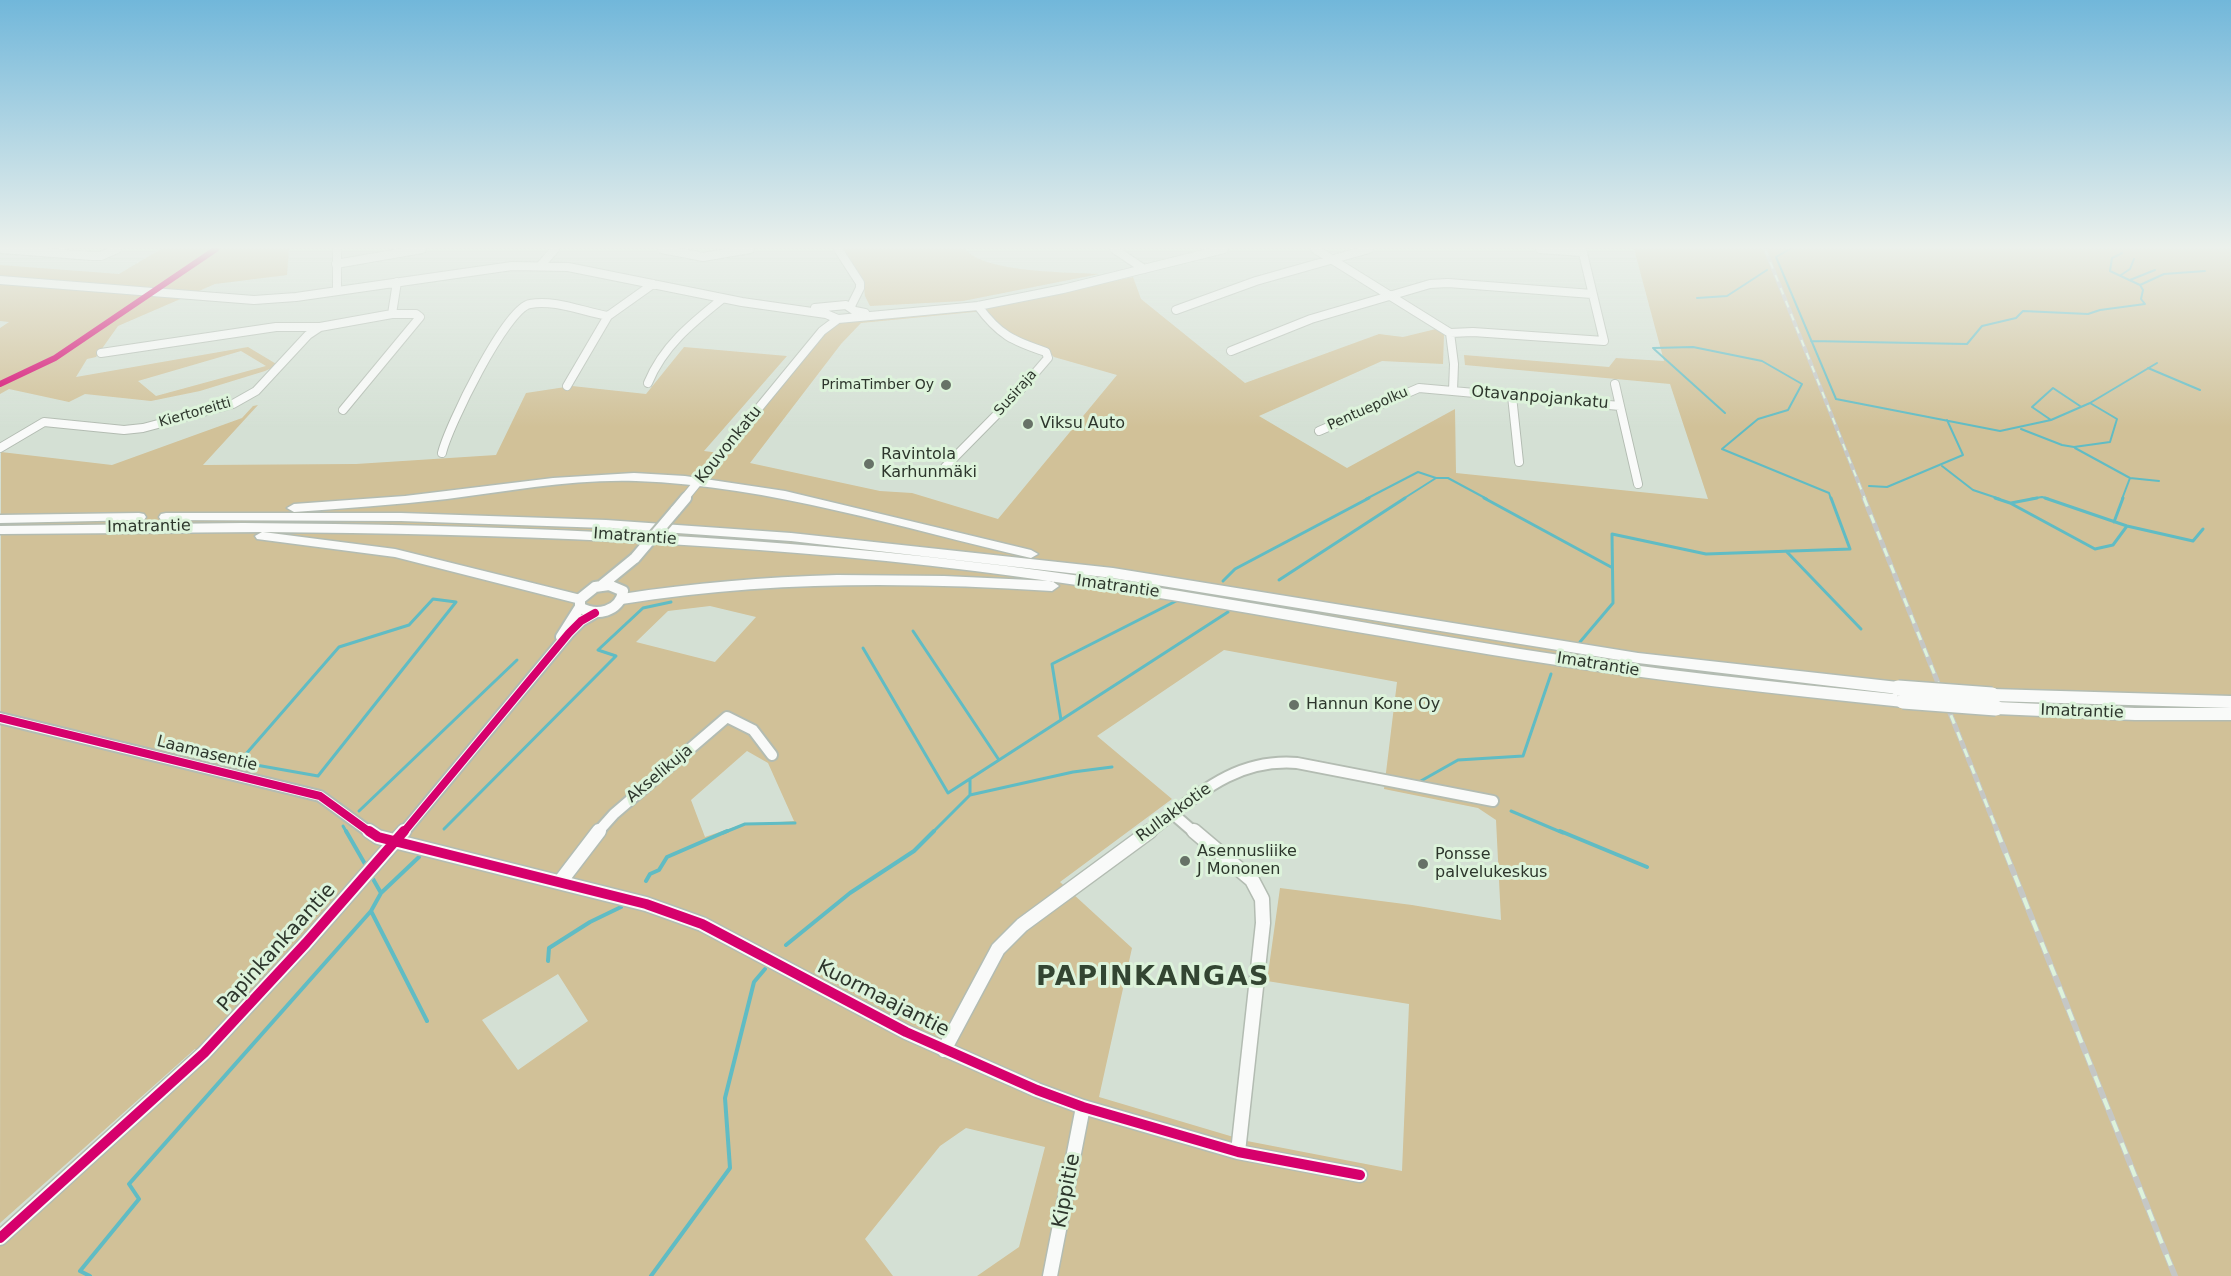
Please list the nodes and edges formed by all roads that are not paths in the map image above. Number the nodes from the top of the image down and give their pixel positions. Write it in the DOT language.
graph roads {
  1 [pos="393,309"];
  2 [pos="522,309"];
  3 [pos="569,309"];
  4 [pos="618,309"];
  5 [pos="710,309"];
  6 [pos="791,309"];
  7 [pos="831,309"];
  8 [pos="853,309"];
  9 [pos="951,309"];
  10 [pos="980,309"];
  11 [pos="1180,309"];
  12 [pos="1345,309"];
  13 [pos="1411,309"];
  14 [pos="1596,309"];
  15 [pos="1176,310"];
  16 [pos="392,314"];
  17 [pos="827,315"];
  18 [pos="882,315"];
  19 [pos="608,316"];
  20 [pos="842,319"];
  21 [pos="320,327"];
  22 [pos="822,332"];
  23 [pos="1450,333"];
  24 [pos="1230,351"];
  25 [pos="102,353"];
  26 [pos="648,383"];
  27 [pos="1615,384"];
  28 [pos="567,386"];
  29 [pos="1453,391"];
  30 [pos="1512,396"];
  31 [pos="1620,406"];
  32 [pos="343,410"];
  33 [pos="1319,431"];
  34 [pos="0,448"];
  35 [pos="442,453"];
  36 [pos="1520,462"];
  37 [pos="945,467"];
  38 [pos="699,482"];
  39 [pos="1638,484"];
  40 [pos="197,516"];
  41 [pos="0,519"];
  42 [pos="179,527"];
  43 [pos="0,530"];
  44 [pos="635,558"];
  45 [pos="1113,573"];
  46 [pos="602,585"];
  47 [pos="621,593"];
  48 [pos="1160,593"];
  49 [pos="580,603"];
  50 [pos="595,613"];
  51 [pos="552,654"];
  52 [pos="1900,694"];
  53 [pos="1994,701"];
  54 [pos="2231,702"];
  55 [pos="2231,714"];
  56 [pos="0,718"];
  57 [pos="772,755"];
  58 [pos="1493,801"];
  59 [pos="1172,813"];
  60 [pos="394,842"];
  61 [pos="560,882"];
  62 [pos="944,1050"];
  63 [pos="1083,1107"];
  64 [pos="1238,1152"];
  65 [pos="1360,1175"];
  66 [pos="0,1238"];
  67 [pos="1050,1276"];
  1 -- 16 [label="street"];
  2 -- 35 [label="street"];
  3 -- 19 [label="street"];
  4 -- 19 [label="street"];
  5 -- 26 [label="street"];
  6 -- 17 [label="street"];
  7 -- 17 [label="street"];
  8 -- 18 [label="street"];
  8 -- 20 [label="street, Kouvonkatu"];
  9 -- 18 [label="street"];
  10 -- 37 [label="street, Susiraja"];
  11 -- 15 [label="street"];
  12 -- 24 [label="street"];
  13 -- 23 [label="street"];
  14 -- 23 [label="street"];
  16 -- 21 [label="street"];
  16 -- 32 [label="street"];
  17 -- 20 [label="street"];
  17 -- 22 [label="street, Kouvonkatu"];
  18 -- 20 [label="street"];
  19 -- 28 [label="street"];
  20 -- 22 [label="street, Kouvonkatu"];
  21 -- 25 [label="street"];
  21 -- 34 [label="street, Kiertoreitti"];
  22 -- 38 [label="street, Kouvonkatu"];
  23 -- 29 [label="street"];
  27 -- 31 [label="street"];
  29 -- 30 [label="street, Otavanpojankatu"];
  29 -- 33 [label="street, Pentuepolku"];
  30 -- 31 [label="street, Otavanpojankatu"];
  30 -- 36 [label="street"];
  31 -- 39 [label="street, Otavanpojankatu"];
  38 -- 40 [label="highway"];
  38 -- 44 [label="street, Kouvonkatu, bridge"];
  38 -- 45 [label="highway"];
  40 -- 41 [label="highway, Imatrantie"];
  40 -- 45 [label="highway, Imatrantie"];
  42 -- 43 [label="highway, Imatrantie"];
  42 -- 48 [label="highway, Imatrantie"];
  42 -- 49 [label="highway"];
  44 -- 46 [label="street, Kouvonkatu"];
  44 -- 47 [label="street, Kouvonkatu"];
  45 -- 52 [label="highway, Imatrantie"];
  46 -- 47 [label="street"];
  46 -- 49 [label="street, Kouvonkatu"];
  47 -- 48 [label="highway"];
  47 -- 50 [label="street, Papinkankaantie"];
  48 -- 52 [label="highway, Imatrantie"];
  49 -- 50 [label="street"];
  49 -- 51 [label="street, Papinkankaantie"];
  50 -- 51 [label="street, Papinkankaantie"];
  51 -- 60 [label="street, Papinkankaantie"];
  52 -- 53 [label="highway, Imatrantie, bridge"];
  53 -- 54 [label="highway, Imatrantie"];
  53 -- 55 [label="highway, Imatrantie"];
  56 -- 60 [label="street, Laamasentie"];
  57 -- 61 [label="street, Akselikuja"];
  58 -- 59 [label="street, Rullakkotie"];
  59 -- 62 [label="street, Rullakkotie"];
  59 -- 64 [label="street"];
  60 -- 61 [label="street, Kuormaajantie"];
  60 -- 66 [label="street, Papinkankaantie"];
  61 -- 62 [label="street, Kuormaajantie"];
  62 -- 63 [label="street, Kuormaajantie"];
  63 -- 64 [label="street, Kuormaajantie"];
  63 -- 67 [label="street, Kippitie"];
  64 -- 65 [label="street, Kuormaajantie"];
}
